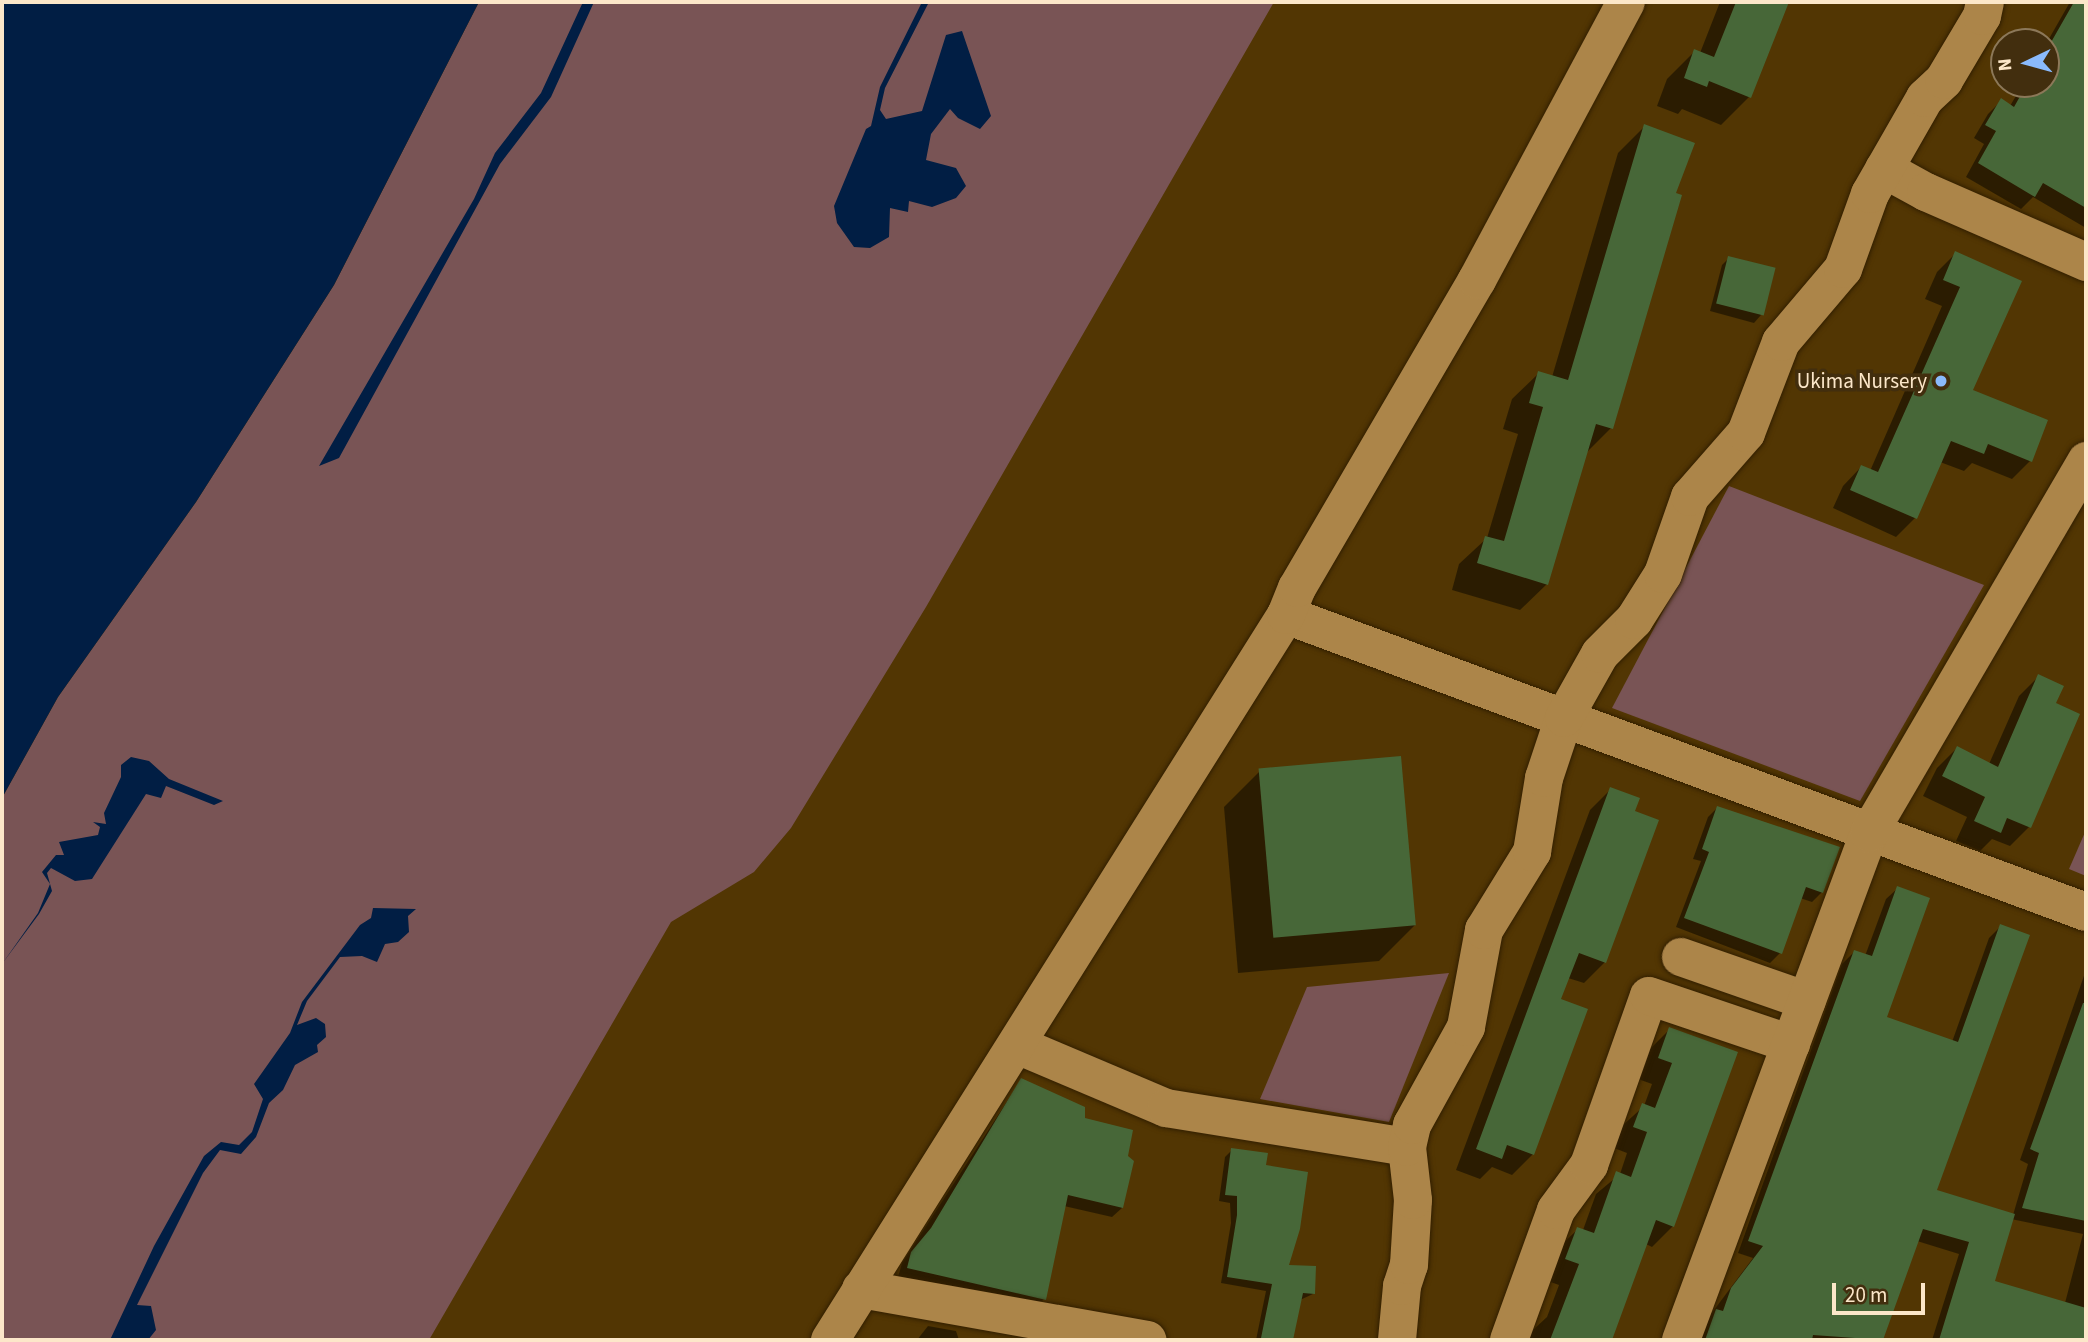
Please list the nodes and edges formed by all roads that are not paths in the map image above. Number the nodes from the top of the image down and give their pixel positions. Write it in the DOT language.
graph roads {
  1 [pos="1626,2"];
  2 [pos="1985,2"];
  3 [pos="1884,169"];
  4 [pos="2086,262"];
  5 [pos="2086,461"];
  6 [pos="1286,615"];
  7 [pos="1564,718"];
  8 [pos="1869,832"];
  9 [pos="2086,912"];
  10 [pos="1681,957"];
  11 [pos="1807,1001"];
  12 [pos="1791,1044"];
  13 [pos="1017,1045"];
  14 [pos="1407,1147"];
  15 [pos="861,1289"];
  16 [pos="830,1340"];
  17 [pos="1148,1340"];
  18 [pos="1397,1340"];
  19 [pos="1509,1340"];
  20 [pos="1681,1340"];
  1 -- 6 [label="street"];
  2 -- 3 [label="street"];
  3 -- 4 [label="street"];
  3 -- 7 [label="street"];
  5 -- 8 [label="street"];
  6 -- 7 [label="street"];
  6 -- 13 [label="street"];
  7 -- 8 [label="street"];
  7 -- 14 [label="street"];
  8 -- 9 [label="street"];
  8 -- 11 [label="street"];
  10 -- 11 [label="street"];
  11 -- 12 [label="street"];
  12 -- 19 [label="street"];
  12 -- 20 [label="street"];
  13 -- 14 [label="street"];
  13 -- 15 [label="street"];
  14 -- 18 [label="street"];
  15 -- 16 [label="street"];
  15 -- 17 [label="street"];
}
